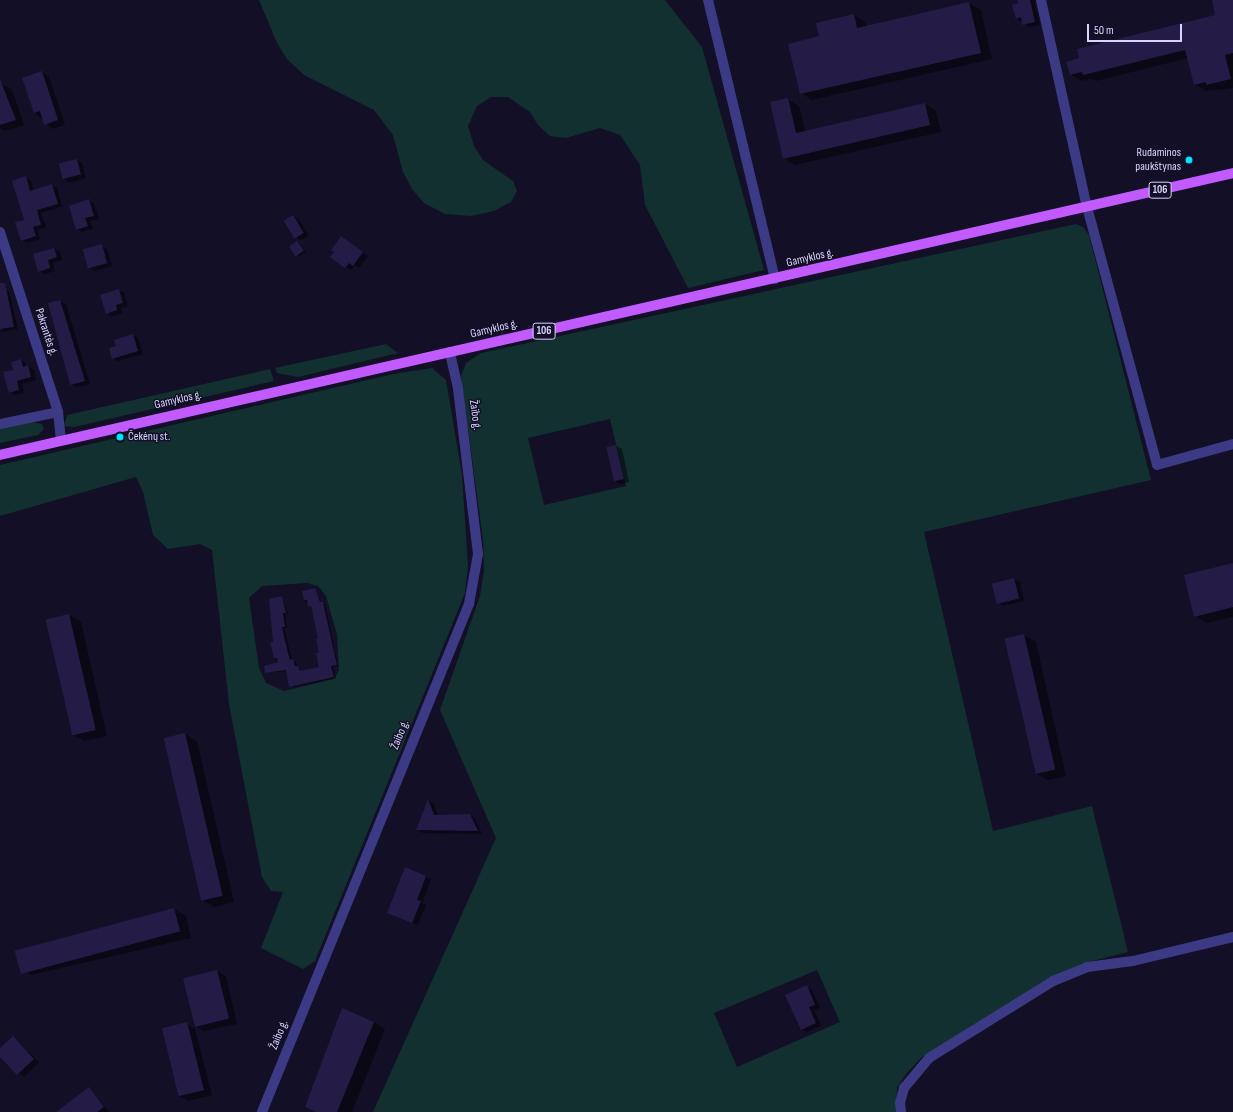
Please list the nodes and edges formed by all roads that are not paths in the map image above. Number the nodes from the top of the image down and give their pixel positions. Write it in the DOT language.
graph roads {
  1 [pos="708,0"];
  2 [pos="1041,0"];
  3 [pos="1233,173"];
  4 [pos="1087,207"];
  5 [pos="0,232"];
  6 [pos="775,279"];
  7 [pos="450,352"];
  8 [pos="58,412"];
  9 [pos="0,424"];
  10 [pos="61,440"];
  11 [pos="1233,444"];
  12 [pos="0,455"];
  13 [pos="1233,937"];
  14 [pos="262,1112"];
  15 [pos="901,1112"];
  1 -- 6 [label="street"];
  2 -- 4 [label="street"];
  3 -- 4 [label="main road, 106"];
  4 -- 6 [label="main road, Gamyklos g. / 106"];
  4 -- 11 [label="street"];
  5 -- 8 [label="street, Pakrantės g."];
  6 -- 7 [label="main road, Gamyklos g. / 106"];
  7 -- 10 [label="main road, Gamyklos g. / 106"];
  7 -- 14 [label="street, Žaibo g."];
  8 -- 9 [label="street"];
  8 -- 10 [label="street, Pakrantės g."];
  10 -- 12 [label="main road, Gamyklos g. / 106"];
  13 -- 15 [label="street"];
}
